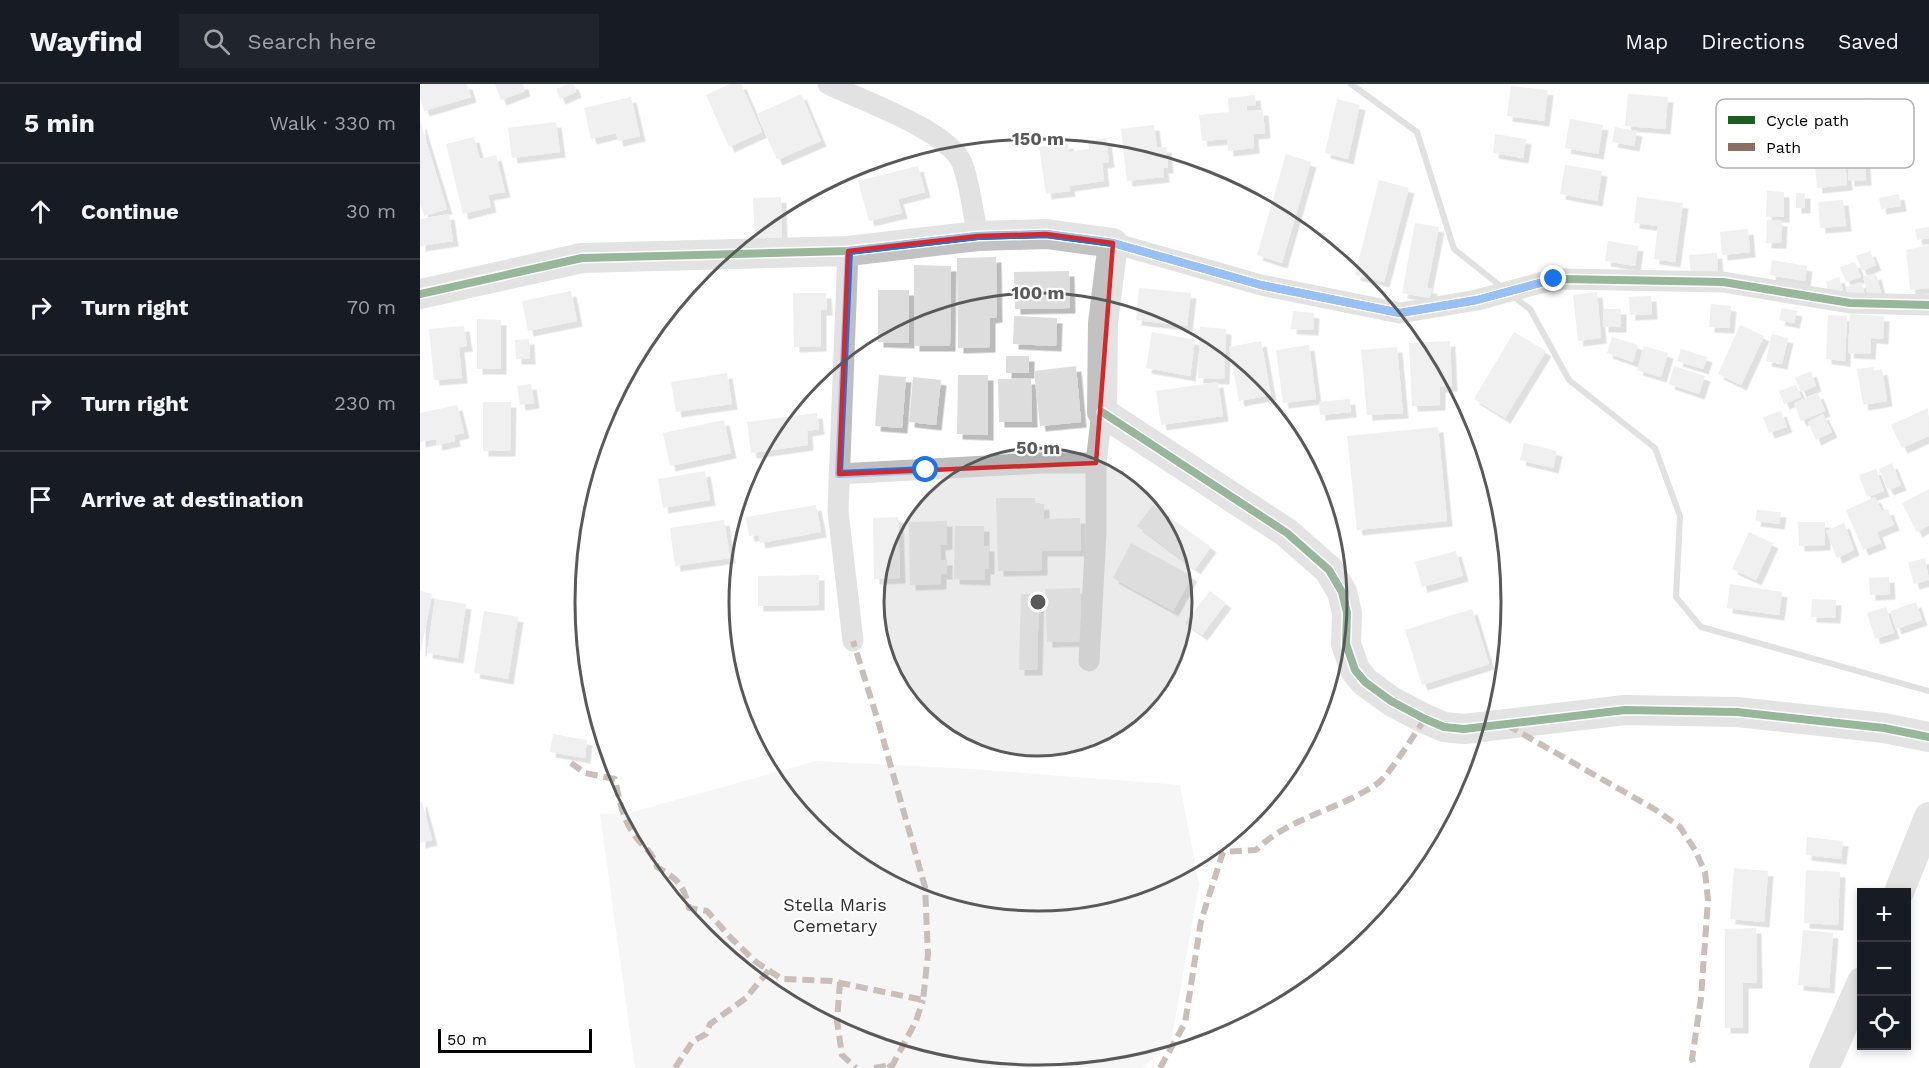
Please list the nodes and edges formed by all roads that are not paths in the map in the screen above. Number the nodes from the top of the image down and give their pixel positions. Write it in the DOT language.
graph roads {
  1 [pos="828,84"];
  2 [pos="978,236"];
  3 [pos="1113,243"];
  4 [pos="849,251"];
  5 [pos="420,294"];
  6 [pos="1929,304"];
  7 [pos="1102,412"];
  8 [pos="1095,463"];
  9 [pos="839,474"];
  10 [pos="853,641"];
  11 [pos="1089,662"];
  12 [pos="1929,737"];
  13 [pos="1929,817"];
  14 [pos="1901,888"];
  15 [pos="1857,993"];
  16 [pos="1824,1068"];
  1 -- 2 [label="street"];
  2 -- 3 [label="street"];
  2 -- 4 [label="street"];
  3 -- 6 [label="street"];
  3 -- 7 [label="street"];
  4 -- 5 [label="street"];
  4 -- 9 [label="street"];
  7 -- 8 [label="street"];
  7 -- 12 [label="street"];
  8 -- 9 [label="street"];
  8 -- 11 [label="street"];
  9 -- 10 [label="street"];
  13 -- 14 [label="street"];
  15 -- 16 [label="street"];
}
